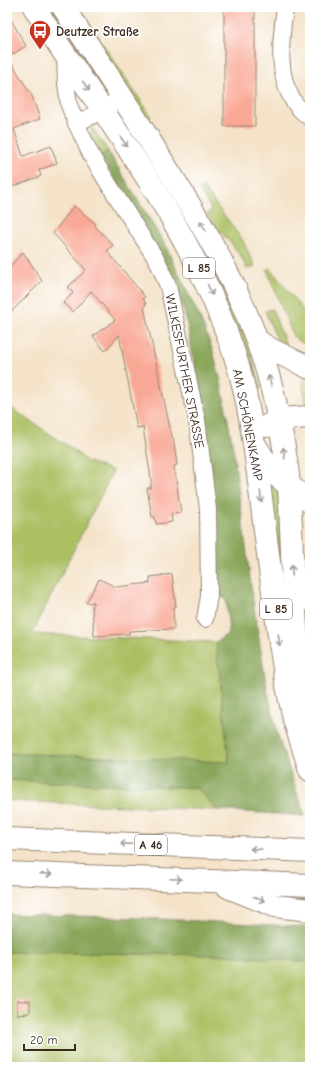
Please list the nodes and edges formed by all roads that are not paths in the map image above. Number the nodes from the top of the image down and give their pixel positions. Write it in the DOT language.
graph roads {
  1 [pos="34,7"];
  2 [pos="63,7"];
  3 [pos="285,7"];
  4 [pos="65,56"];
  5 [pos="122,97"];
  6 [pos="102,109"];
  7 [pos="310,118"];
  8 [pos="76,123"];
  9 [pos="258,341"];
  10 [pos="310,368"];
  11 [pos="310,416"];
  12 [pos="279,419"];
  13 [pos="255,445"];
  14 [pos="289,487"];
  15 [pos="310,502"];
  16 [pos="310,581"];
  17 [pos="294,610"];
  18 [pos="206,619"];
  19 [pos="310,714"];
  20 [pos="310,770"];
  21 [pos="7,839"];
  22 [pos="310,851"];
  23 [pos="7,873"];
  24 [pos="210,880"];
  25 [pos="310,885"];
  26 [pos="310,910"];
  1 -- 4 [label="main road, L 85"];
  2 -- 5 [label="main road, L 85"];
  3 -- 7 [label="street"];
  4 -- 6 [label="main road, L 85, one-way"];
  4 -- 8 [label="street, WILKESFURTHER STRASSE"];
  5 -- 6 [label="street"];
  9 -- 5 [label="main road, L 85, one-way"];
  6 -- 8 [label="street"];
  6 -- 13 [label="main road, AM SCHÖNENKAMP / L 85, one-way"];
  8 -- 18 [label="street, WILKESFURTHER STRASSE"];
  9 -- 10 [label="main road"];
  12 -- 9 [label="main road, L 85, one-way"];
  11 -- 12 [label="main road"];
  12 -- 13 [label="main road"];
  14 -- 12 [label="main road, L 85, one-way"];
  13 -- 14 [label="main road"];
  13 -- 20 [label="main road, AM SCHÖNENKAMP / L 85, one-way"];
  14 -- 15 [label="main road"];
  17 -- 14 [label="main road, L 85, one-way"];
  16 -- 17 [label="main road"];
  17 -- 19 [label="main road, L 85"];
  22 -- 21 [label="main road, A 46, one-way"];
  23 -- 24 [label="main road, one-way"];
  24 -- 25 [label="main road"];
  24 -- 26 [label="main road, one-way"];
}
